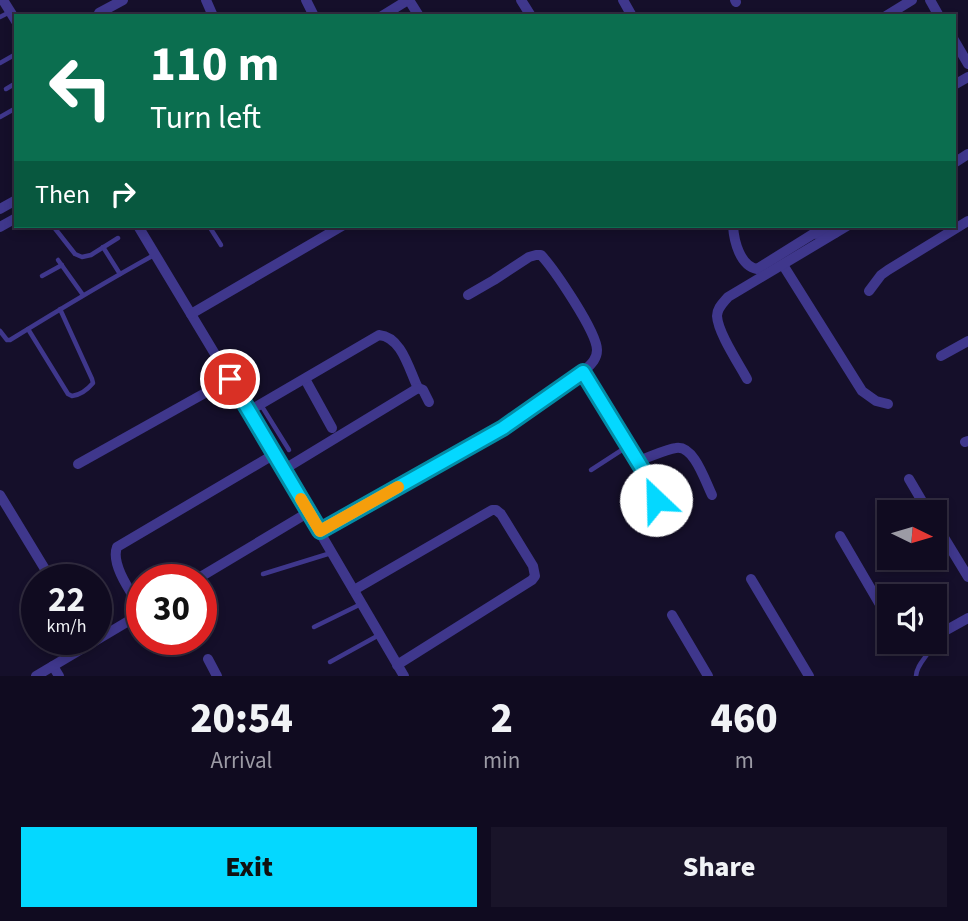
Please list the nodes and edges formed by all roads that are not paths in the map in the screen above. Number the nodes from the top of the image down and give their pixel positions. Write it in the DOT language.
graph roads {
  1 [pos="4,0"];
  2 [pos="123,0"];
  3 [pos="408,0"];
  4 [pos="912,0"];
  5 [pos="99,14"];
  6 [pos="385,14"];
  7 [pos="889,14"];
  8 [pos="0,17"];
  9 [pos="13,17"];
  10 [pos="956,43"];
  11 [pos="968,64"];
  12 [pos="14,84"];
  13 [pos="6,89"];
  14 [pos="968,221"];
  15 [pos="55,228"];
  16 [pos="210,228"];
  17 [pos="339,228"];
  18 [pos="733,228"];
  19 [pos="844,228"];
  20 [pos="140,229"];
  21 [pos="835,233"];
  22 [pos="118,238"];
  23 [pos="220,245"];
  24 [pos="103,247"];
  25 [pos="155,254"];
  26 [pos="783,265"];
  27 [pos="120,274"];
  28 [pos="42,276"];
  29 [pos="869,291"];
  30 [pos="83,295"];
  31 [pos="468,295"];
  32 [pos="60,309"];
  33 [pos="191,314"];
  34 [pos="28,330"];
  35 [pos="0,331"];
  36 [pos="968,341"];
  37 [pos="941,356"];
  38 [pos="583,372"];
  39 [pos="230,379"];
  40 [pos="304,379"];
  41 [pos="747,379"];
  42 [pos="418,388"];
  43 [pos="429,402"];
  44 [pos="261,404"];
  45 [pos="888,404"];
  46 [pos="248,411"];
  47 [pos="332,428"];
  48 [pos="629,446"];
  49 [pos="289,450"];
  50 [pos="273,455"];
  51 [pos="638,461"];
  52 [pos="78,464"];
  53 [pos="283,470"];
  54 [pos="590,470"];
  55 [pos="909,479"];
  56 [pos="0,495"];
  57 [pos="712,495"];
  58 [pos="921,500"];
  59 [pos="309,512"];
  60 [pos="642,521"];
  61 [pos="320,531"];
  62 [pos="841,536"];
  63 [pos="947,542"];
  64 [pos="332,553"];
  65 [pos="42,564"];
  66 [pos="217,567"];
  67 [pos="263,574"];
  68 [pos="968,577"];
  69 [pos="751,579"];
  70 [pos="126,582"];
  71 [pos="354,590"];
  72 [pos="877,599"];
  73 [pos="362,603"];
  74 [pos="672,615"];
  75 [pos="968,618"];
  76 [pos="314,627"];
  77 [pos="947,630"];
  78 [pos="380,635"];
  79 [pos="929,654"];
  80 [pos="69,655"];
  81 [pos="208,659"];
  82 [pos="330,662"];
  83 [pos="397,665"];
  84 [pos="53,666"];
  85 [pos="36,676"];
  86 [pos="59,676"];
  87 [pos="217,676"];
  88 [pos="404,676"];
  89 [pos="708,676"];
  90 [pos="809,676"];
  91 [pos="916,676"];
  1 -- 9 [label="street"];
  2 -- 5 [label="street"];
  3 -- 6 [label="street"];
  4 -- 7 [label="street"];
  8 -- 9 [label="lane"];
  10 -- 11 [label="street"];
  12 -- 13 [label="lane"];
  14 -- 29 [label="street"];
  15 -- 24 [label="lane"];
  16 -- 23 [label="lane"];
  17 -- 33 [label="street"];
  18 -- 21 [label="street"];
  19 -- 21 [label="street"];
  20 -- 25 [label="street"];
  21 -- 26 [label="street"];
  22 -- 24 [label="lane"];
  24 -- 27 [label="lane"];
  25 -- 27 [label="lane"];
  25 -- 33 [label="street"];
  26 -- 41 [label="street"];
  26 -- 45 [label="street"];
  27 -- 30 [label="lane"];
  28 -- 30 [label="lane"];
  30 -- 32 [label="lane"];
  31 -- 38 [label="street"];
  32 -- 34 [label="lane"];
  32 -- 34 [label="lane"];
  33 -- 39 [label="street"];
  34 -- 35 [label="lane"];
  36 -- 37 [label="street"];
  38 -- 48 [label="street"];
  38 -- 61 [label="street"];
  39 -- 46 [label="street"];
  39 -- 52 [label="street"];
  40 -- 42 [label="street"];
  40 -- 44 [label="street"];
  40 -- 47 [label="street"];
  42 -- 43 [label="street"];
  42 -- 53 [label="street"];
  44 -- 46 [label="street"];
  44 -- 49 [label="lane"];
  46 -- 50 [label="street"];
  48 -- 51 [label="street"];
  48 -- 54 [label="lane"];
  50 -- 53 [label="street"];
  50 -- 70 [label="street"];
  51 -- 57 [label="street"];
  51 -- 60 [label="street"];
  53 -- 59 [label="street"];
  55 -- 58 [label="street"];
  56 -- 65 [label="street"];
  59 -- 61 [label="street"];
  59 -- 66 [label="street"];
  61 -- 64 [label="street"];
  62 -- 72 [label="street"];
  63 -- 68 [label="street"];
  64 -- 67 [label="lane"];
  64 -- 71 [label="street"];
  69 -- 90 [label="street"];
  71 -- 73 [label="street"];
  71 -- 83 [label="street"];
  73 -- 76 [label="lane"];
  73 -- 78 [label="street"];
  74 -- 89 [label="street"];
  75 -- 77 [label="street"];
  78 -- 82 [label="lane"];
  78 -- 83 [label="street"];
  79 -- 91 [label="lane"];
  80 -- 84 [label="street"];
  81 -- 87 [label="street"];
  83 -- 88 [label="street"];
  84 -- 85 [label="street"];
  84 -- 86 [label="street"];
}
